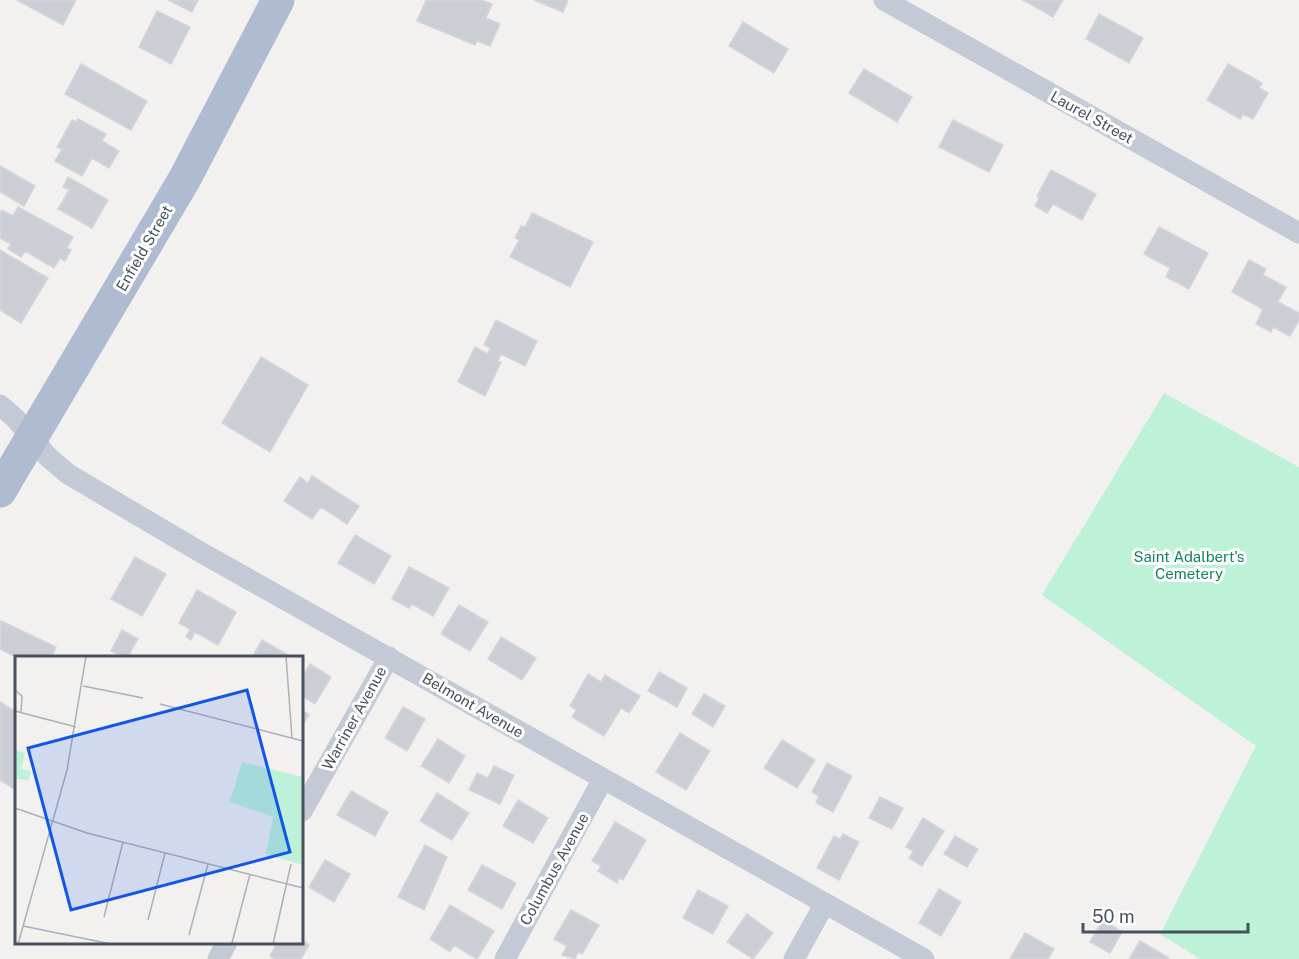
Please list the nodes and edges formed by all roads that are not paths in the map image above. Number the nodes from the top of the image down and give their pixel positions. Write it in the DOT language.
graph roads {
  1 [pos="278,0"];
  2 [pos="884,0"];
  3 [pos="1299,233"];
  4 [pos="0,405"];
  5 [pos="31,437"];
  6 [pos="0,491"];
  7 [pos="389,657"];
  8 [pos="603,779"];
  9 [pos="303,809"];
  10 [pos="825,903"];
  11 [pos="226,944"];
  12 [pos="218,959"];
  13 [pos="505,959"];
  14 [pos="794,959"];
  15 [pos="924,959"];
  1 -- 5 [label="main road, Enfield Street"];
  2 -- 3 [label="street, Laurel Street"];
  4 -- 5 [label="street, Belmont Avenue"];
  5 -- 6 [label="main road, Enfield Street"];
  5 -- 7 [label="street, Belmont Avenue"];
  7 -- 8 [label="street, Belmont Avenue"];
  7 -- 9 [label="street, Warriner Avenue"];
  8 -- 10 [label="street, Belmont Avenue"];
  8 -- 13 [label="street, Columbus Avenue"];
  10 -- 14 [label="street"];
  10 -- 15 [label="street, Belmont Avenue"];
  11 -- 12 [label="street"];
}
